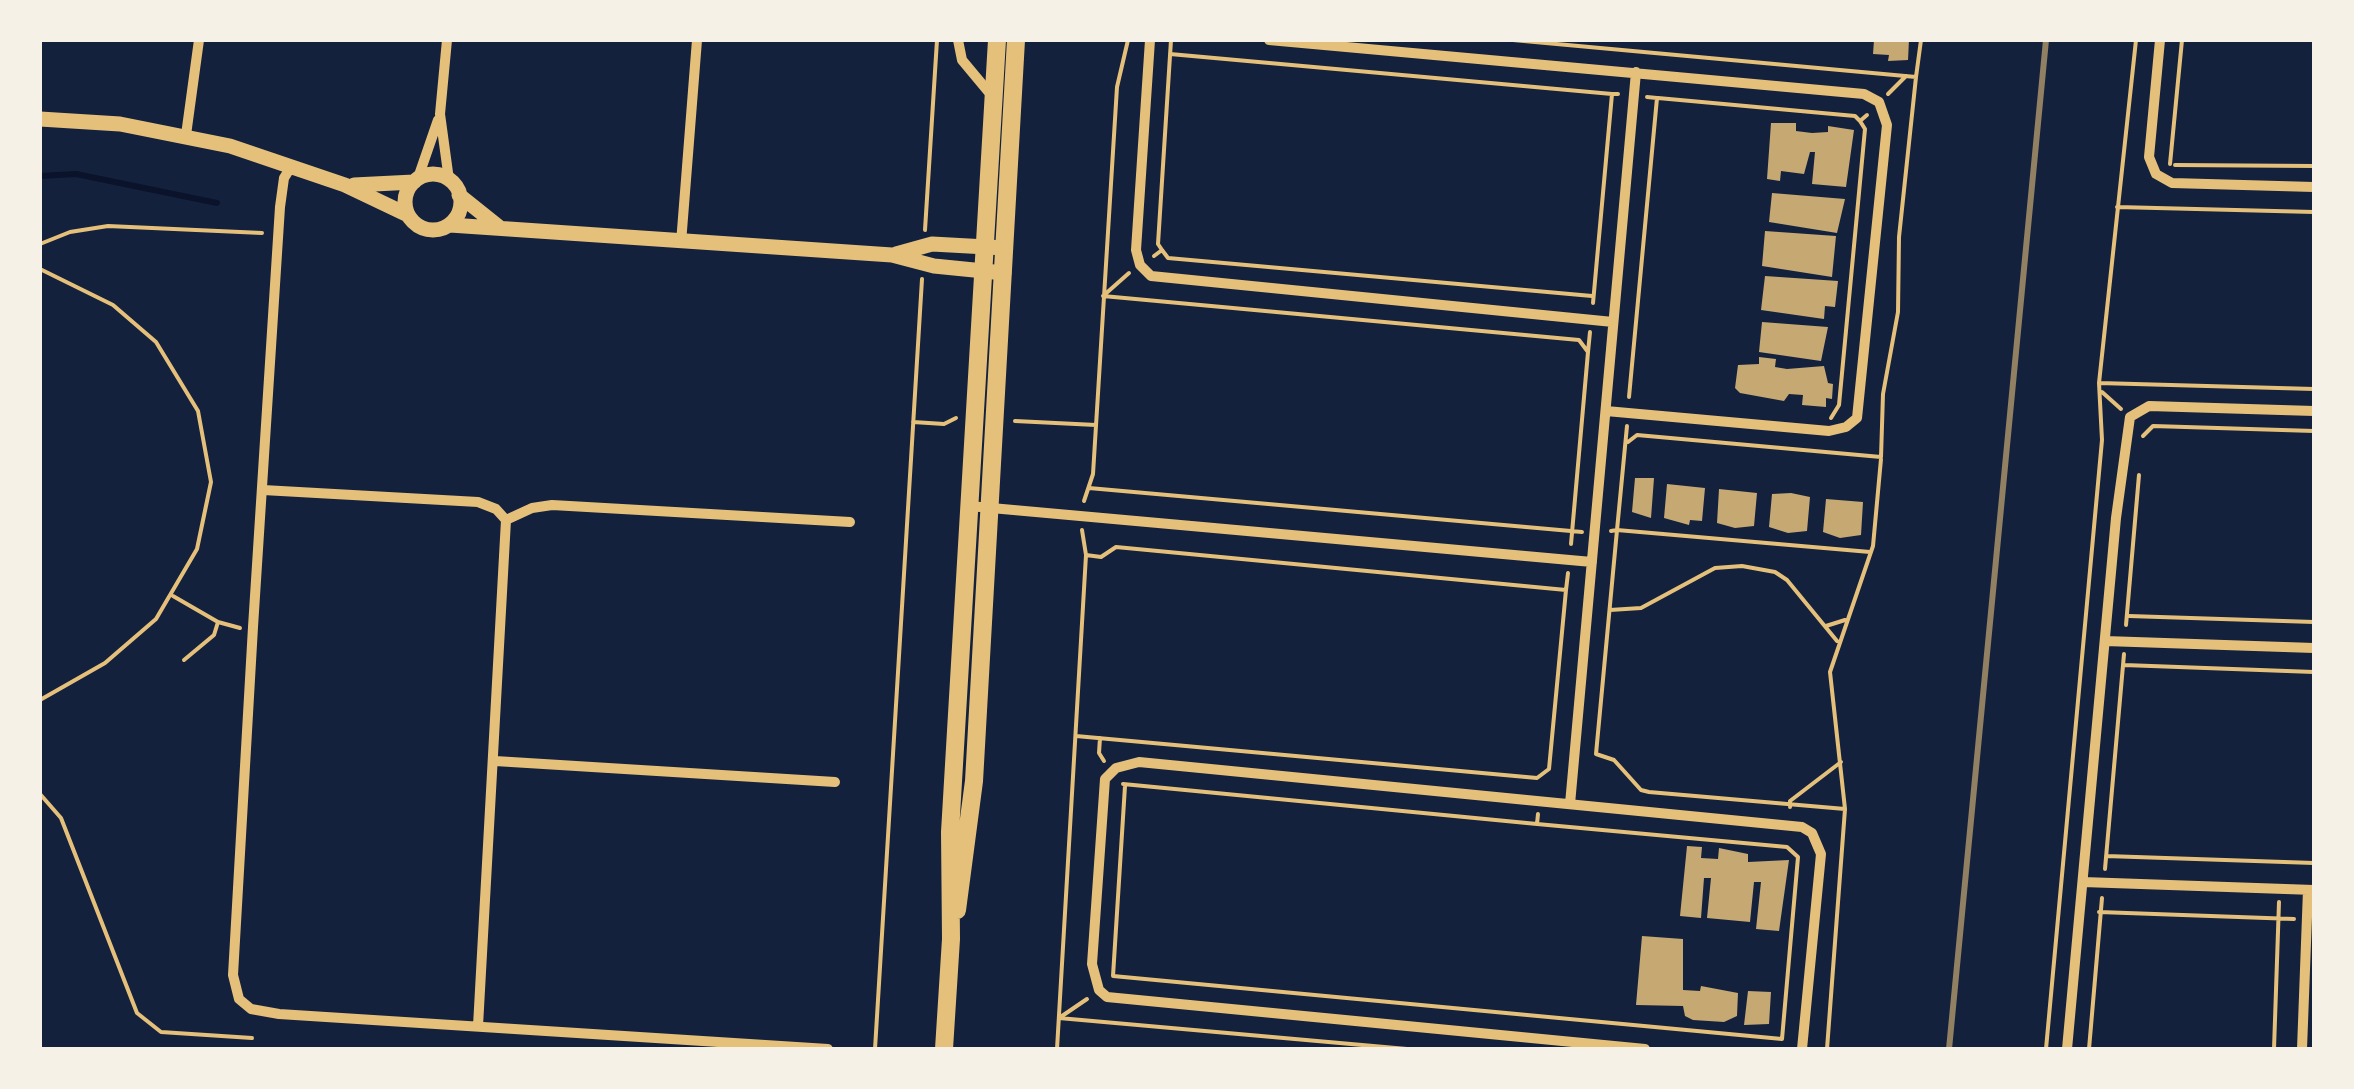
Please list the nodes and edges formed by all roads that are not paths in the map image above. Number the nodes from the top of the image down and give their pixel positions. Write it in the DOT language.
graph roads {
  1 [pos="199,40"];
  2 [pos="447,40"];
  3 [pos="698,40"];
  4 [pos="958,40"];
  5 [pos="997,40"];
  6 [pos="1016,40"];
  7 [pos="1150,40"];
  8 [pos="1269,40"];
  9 [pos="2160,40"];
  10 [pos="1383,45"];
  11 [pos="1636,72"];
  12 [pos="992,96"];
  13 [pos="440,114"];
  14 [pos="40,119"];
  15 [pos="186,135"];
  16 [pos="290,167"];
  17 [pos="416,180"];
  18 [pos="450,180"];
  19 [pos="344,185"];
  20 [pos="2314,187"];
  21 [pos="459,195"];
  22 [pos="408,215"];
  23 [pos="450,224"];
  24 [pos="501,228"];
  25 [pos="681,244"];
  26 [pos="983,247"];
  27 [pos="1005,248"];
  28 [pos="892,255"];
  29 [pos="982,271"];
  30 [pos="1004,273"];
  31 [pos="1613,322"];
  32 [pos="1606,411"];
  33 [pos="2314,411"];
  34 [pos="264,490"];
  35 [pos="969,506"];
  36 [pos="992,507"];
  37 [pos="506,520"];
  38 [pos="850,522"];
  39 [pos="1592,562"];
  40 [pos="2105,641"];
  41 [pos="2314,648"];
  42 [pos="495,761"];
  43 [pos="835,782"];
  44 [pos="1570,804"];
  45 [pos="2082,882"];
  46 [pos="2311,890"];
  47 [pos="950,940"];
  48 [pos="478,1026"];
  49 [pos="1560,1045"];
  50 [pos="828,1049"];
  51 [pos="944,1049"];
  52 [pos="1644,1049"];
  53 [pos="1802,1049"];
  54 [pos="2067,1049"];
  55 [pos="2302,1049"];
  1 -- 15 [label="street"];
  2 -- 13 [label="street"];
  3 -- 25 [label="street"];
  4 -- 12 [label="street"];
  5 -- 12 [label="main road"];
  6 -- 27 [label="main road"];
  7 -- 31 [label="street"];
  8 -- 10 [label="street"];
  9 -- 20 [label="street"];
  10 -- 11 [label="street"];
  11 -- 31 [label="street"];
  11 -- 32 [label="street"];
  12 -- 26 [label="main road"];
  13 -- 17 [label="street"];
  13 -- 18 [label="street"];
  14 -- 15 [label="street"];
  15 -- 16 [label="street"];
  16 -- 19 [label="street"];
  16 -- 34 [label="street"];
  17 -- 18 [label="street"];
  17 -- 19 [label="street"];
  17 -- 22 [label="street"];
  18 -- 21 [label="street"];
  19 -- 22 [label="street"];
  21 -- 23 [label="street"];
  21 -- 24 [label="street"];
  22 -- 23 [label="street"];
  23 -- 24 [label="street"];
  24 -- 25 [label="street"];
  25 -- 28 [label="street"];
  26 -- 27 [label="street"];
  26 -- 28 [label="street"];
  26 -- 29 [label="main road"];
  27 -- 30 [label="main road"];
  28 -- 29 [label="street"];
  29 -- 30 [label="street"];
  29 -- 35 [label="main road"];
  30 -- 36 [label="main road"];
  31 -- 32 [label="street"];
  32 -- 39 [label="street"];
  33 -- 40 [label="street"];
  34 -- 37 [label="street"];
  34 -- 48 [label="street"];
  35 -- 36 [label="street"];
  35 -- 47 [label="main road"];
  36 -- 39 [label="street"];
  36 -- 47 [label="main road"];
  37 -- 38 [label="street"];
  37 -- 42 [label="street"];
  39 -- 44 [label="street"];
  40 -- 41 [label="street"];
  40 -- 45 [label="street"];
  42 -- 43 [label="street"];
  42 -- 48 [label="street"];
  44 -- 49 [label="street"];
  44 -- 53 [label="street"];
  45 -- 46 [label="street"];
  45 -- 54 [label="street"];
  46 -- 55 [label="street"];
  47 -- 51 [label="main road"];
  48 -- 50 [label="street"];
  49 -- 52 [label="street"];
}
